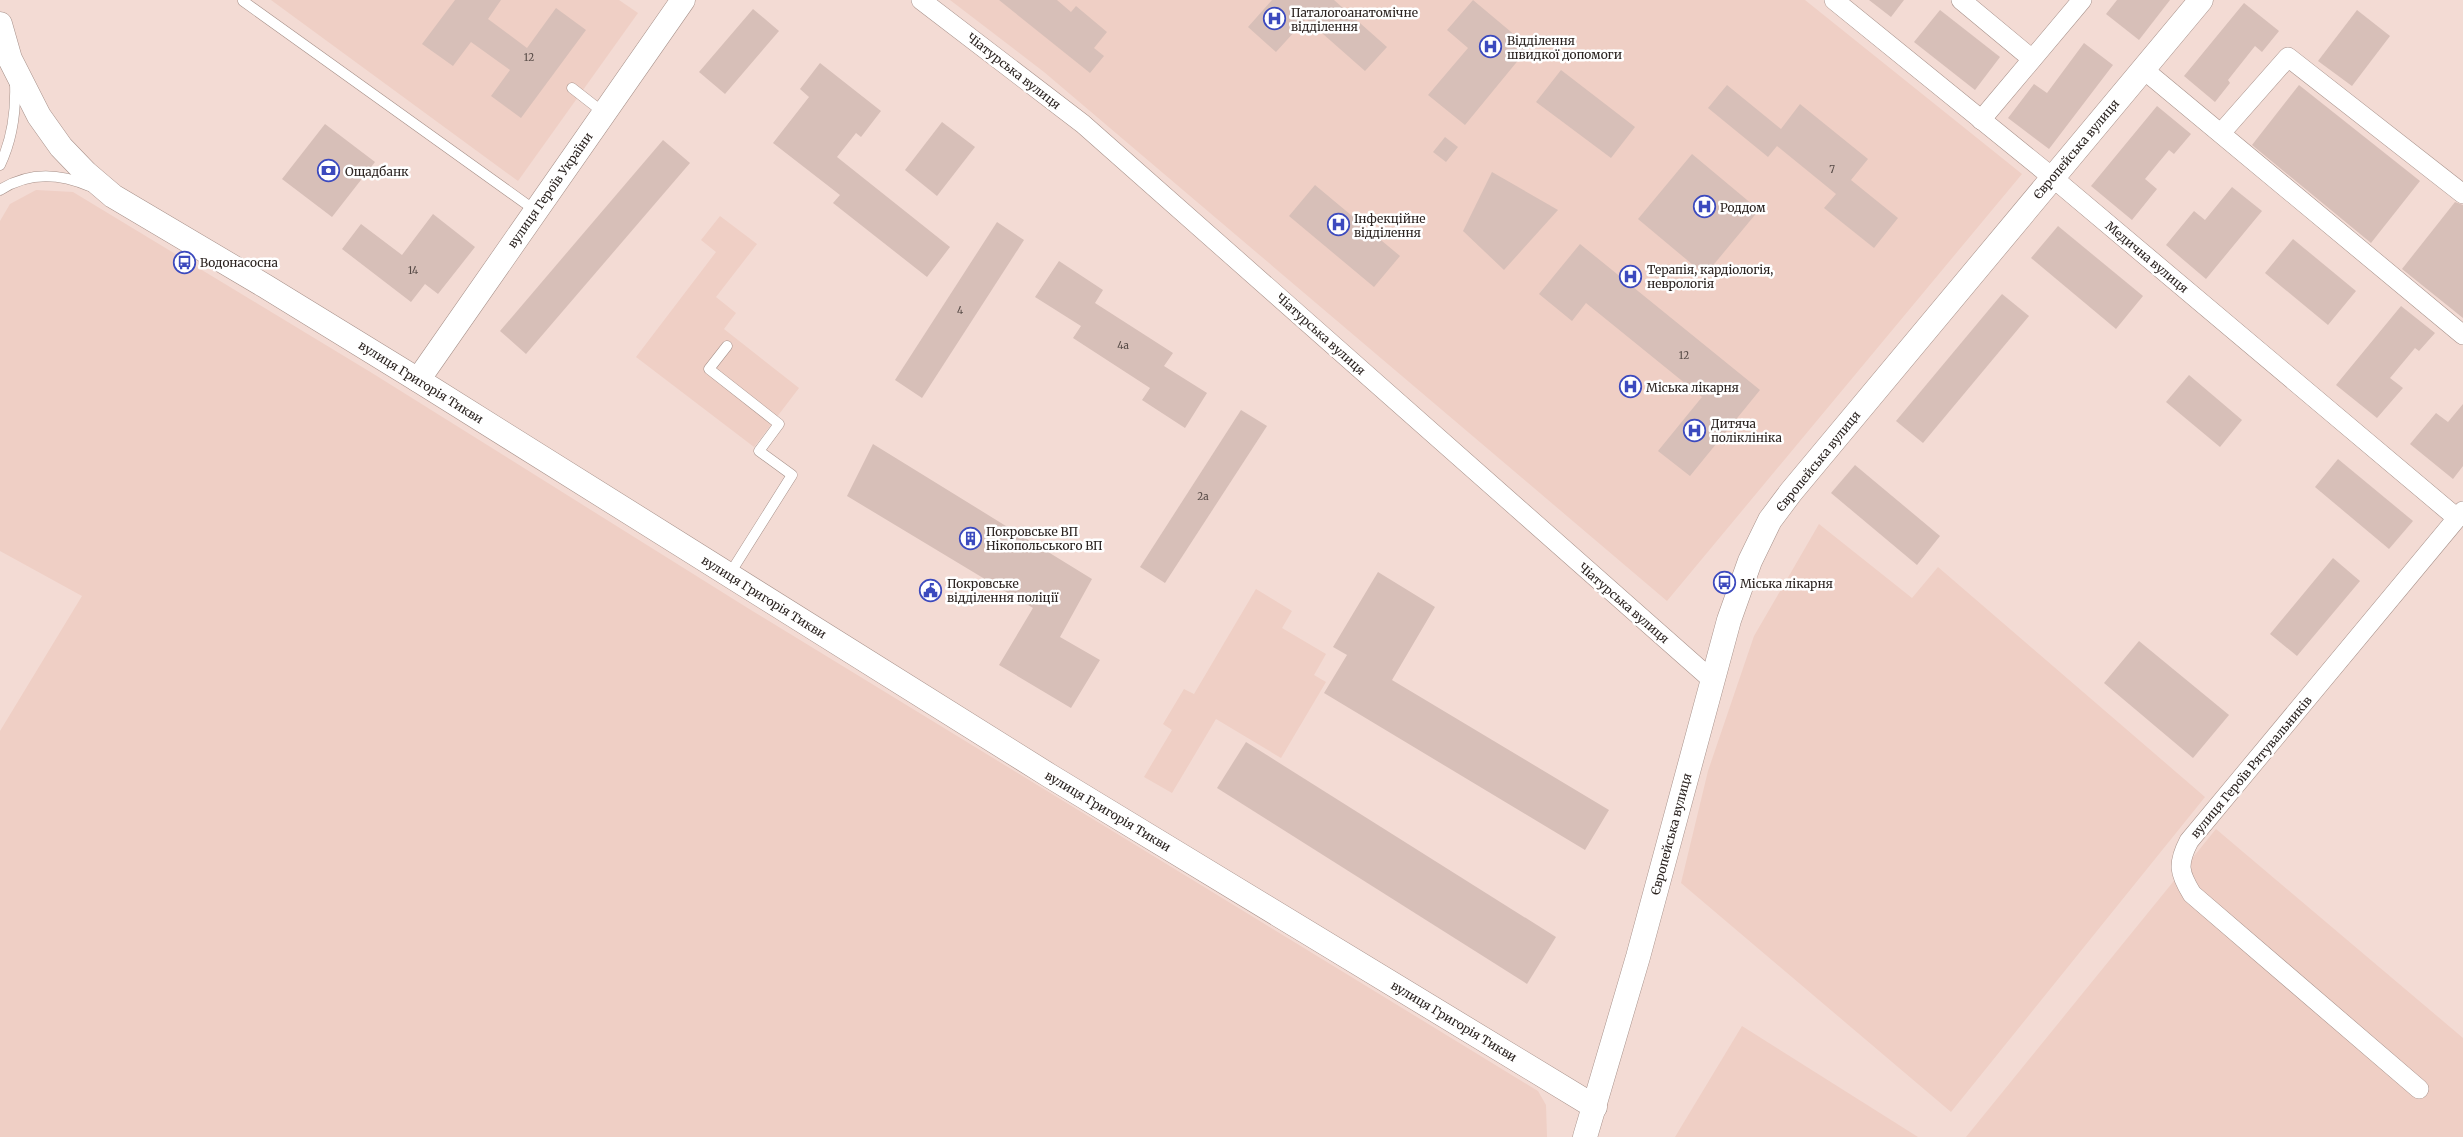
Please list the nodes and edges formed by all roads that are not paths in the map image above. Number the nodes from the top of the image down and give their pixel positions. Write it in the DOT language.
graph roads {
  1 [pos="243,0"];
  2 [pos="683,0"];
  3 [pos="921,0"];
  4 [pos="1834,0"];
  5 [pos="1961,0"];
  6 [pos="2082,0"];
  7 [pos="2202,0"];
  8 [pos="0,24"];
  9 [pos="10,59"];
  10 [pos="2032,59"];
  11 [pos="2143,69"];
  12 [pos="572,88"];
  13 [pos="604,113"];
  14 [pos="1981,120"];
  15 [pos="2221,134"];
  16 [pos="0,164"];
  17 [pos="2052,177"];
  18 [pos="0,190"];
  19 [pos="2462,192"];
  20 [pos="113,196"];
  21 [pos="536,211"];
  22 [pos="2463,335"];
  23 [pos="727,346"];
  24 [pos="418,380"];
  25 [pos="2460,514"];
  26 [pos="729,575"];
  27 [pos="1712,680"];
  28 [pos="2419,1089"];
  29 [pos="1595,1107"];
  30 [pos="1585,1137"];
  1 -- 21 [label="lane"];
  2 -- 13 [label="street, вулиця Героїв України"];
  3 -- 27 [label="street, Чіатурська вулиця"];
  4 -- 14 [label="street, Медична вулиця"];
  5 -- 10 [label="street"];
  6 -- 10 [label="street"];
  7 -- 11 [label="street, Європейська вулиця"];
  8 -- 9 [label="street, вулиця Григорія Тикви"];
  9 -- 16 [label="lane"];
  9 -- 20 [label="street, вулиця Григорія Тикви"];
  10 -- 14 [label="street"];
  11 -- 15 [label="street"];
  11 -- 17 [label="street, Європейська вулиця"];
  12 -- 13 [label="lane"];
  13 -- 21 [label="street, вулиця Героїв України"];
  14 -- 17 [label="street, Медична вулиця"];
  15 -- 19 [label="street"];
  15 -- 22 [label="street"];
  17 -- 25 [label="street, Медична вулиця"];
  17 -- 27 [label="street, Європейська вулиця"];
  18 -- 20 [label="lane"];
  20 -- 24 [label="street, вулиця Григорія Тикви"];
  21 -- 24 [label="street, вулиця Героїв України"];
  23 -- 26 [label="lane"];
  24 -- 26 [label="street, вулиця Григорія Тикви"];
  25 -- 28 [label="street, вулиця Героїв Рятувальників"];
  26 -- 29 [label="street, вулиця Григорія Тикви"];
  27 -- 29 [label="street, Європейська вулиця"];
  29 -- 30 [label="street, Європейська вулиця"];
}
